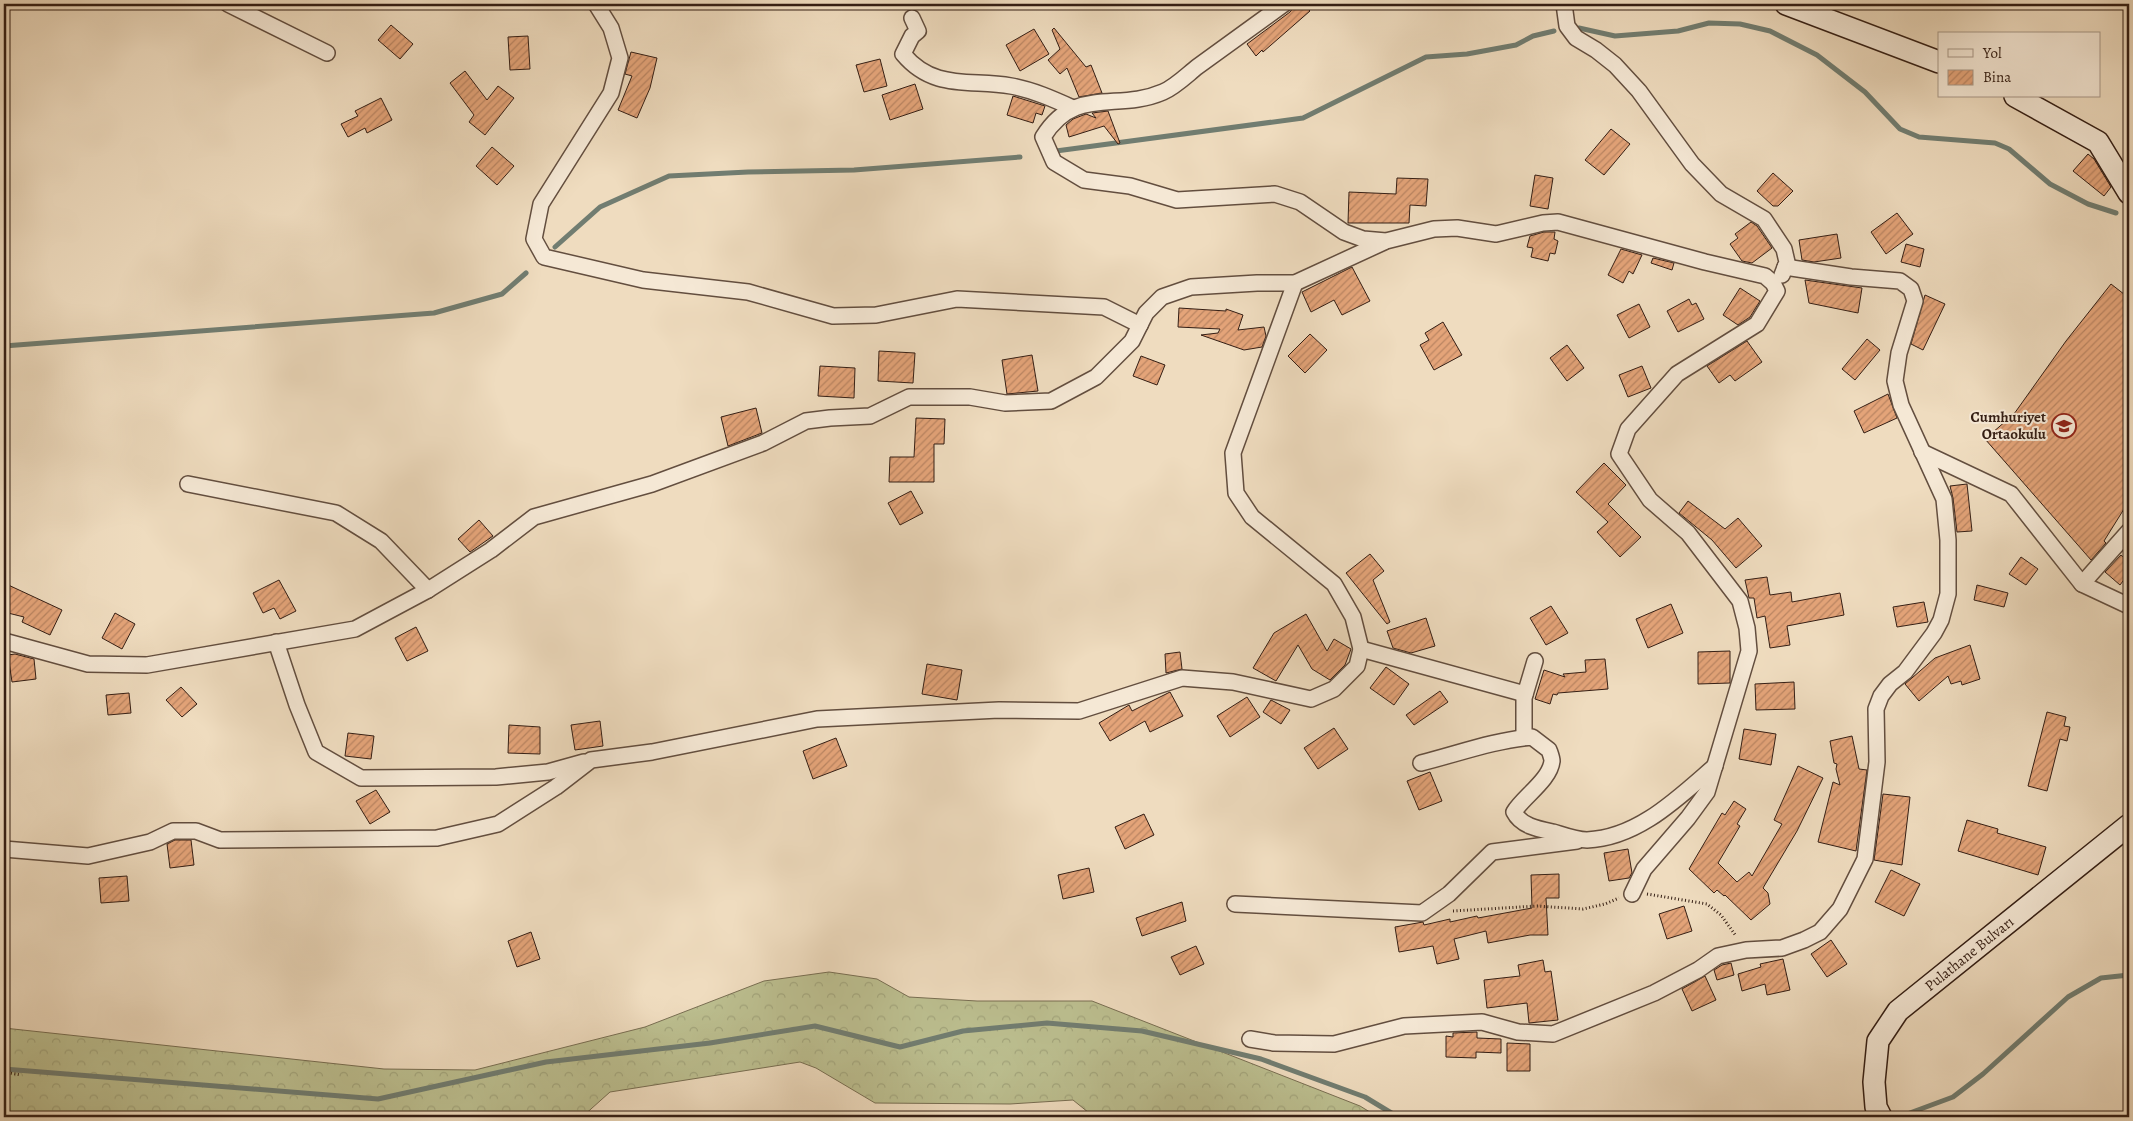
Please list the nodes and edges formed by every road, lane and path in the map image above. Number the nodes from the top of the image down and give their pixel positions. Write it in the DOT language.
graph roads {
  1 [pos="228,4"];
  2 [pos="596,4"];
  3 [pos="1284,4"];
  4 [pos="1564,4"];
  5 [pos="1786,4"];
  6 [pos="912,18"];
  7 [pos="327,53"];
  8 [pos="1938,62"];
  9 [pos="2019,98"];
  10 [pos="1073,108"];
  11 [pos="2129,193"];
  12 [pos="1386,241"];
  13 [pos="1785,267"];
  14 [pos="1295,283"];
  15 [pos="1778,291"];
  16 [pos="1140,325"];
  17 [pos="1922,452"];
  18 [pos="188,484"];
  19 [pos="2129,531"];
  20 [pos="2082,584"];
  21 [pos="428,590"];
  22 [pos="2129,606"];
  23 [pos="4,641"];
  24 [pos="276,642"];
  25 [pos="1361,649"];
  26 [pos="1534,661"];
  27 [pos="1525,694"];
  28 [pos="1524,737"];
  29 [pos="591,760"];
  30 [pos="1421,763"];
  31 [pos="1715,766"];
  32 [pos="2129,825"];
  33 [pos="1586,840"];
  34 [pos="4,849"];
  35 [pos="1632,894"];
  36 [pos="1235,904"];
  37 [pos="1451,911"];
  38 [pos="1746,950"];
  39 [pos="1250,1039"];
  40 [pos="4,1072"];
  41 [pos="21,1075"];
  42 [pos="1881,1117"];
  1 -- 7 [label="street"];
  2 -- 16 [label="street"];
  3 -- 10 [label="street"];
  4 -- 13 [label="street"];
  5 -- 8 [label="street"];
  6 -- 10 [label="street"];
  9 -- 11 [label="street"];
  10 -- 12 [label="street"];
  12 -- 14 [label="street"];
  12 -- 15 [label="street"];
  13 -- 15 [label="street"];
  13 -- 17 [label="street"];
  14 -- 16 [label="street"];
  14 -- 25 [label="street"];
  15 -- 31 [label="street"];
  16 -- 21 [label="street"];
  17 -- 20 [label="street"];
  17 -- 38 [label="street"];
  18 -- 21 [label="street"];
  19 -- 20 [label="street"];
  20 -- 22 [label="street"];
  21 -- 24 [label="street"];
  23 -- 24 [label="street"];
  24 -- 29 [label="street"];
  25 -- 27 [label="street"];
  25 -- 29 [label="street"];
  26 -- 27 [label="street"];
  27 -- 28 [label="street"];
  28 -- 30 [label="street"];
  28 -- 33 [label="street"];
  29 -- 34 [label="street"];
  31 -- 33 [label="street"];
  31 -- 35 [label="street"];
  32 -- 42 [label="street, Pulathane Bulvarı"];
  33 -- 36 [label="street"];
  35 -- 37 [label="path"];
  35 -- 38 [label="path"];
  38 -- 39 [label="street"];
  40 -- 41 [label="path"];
}
